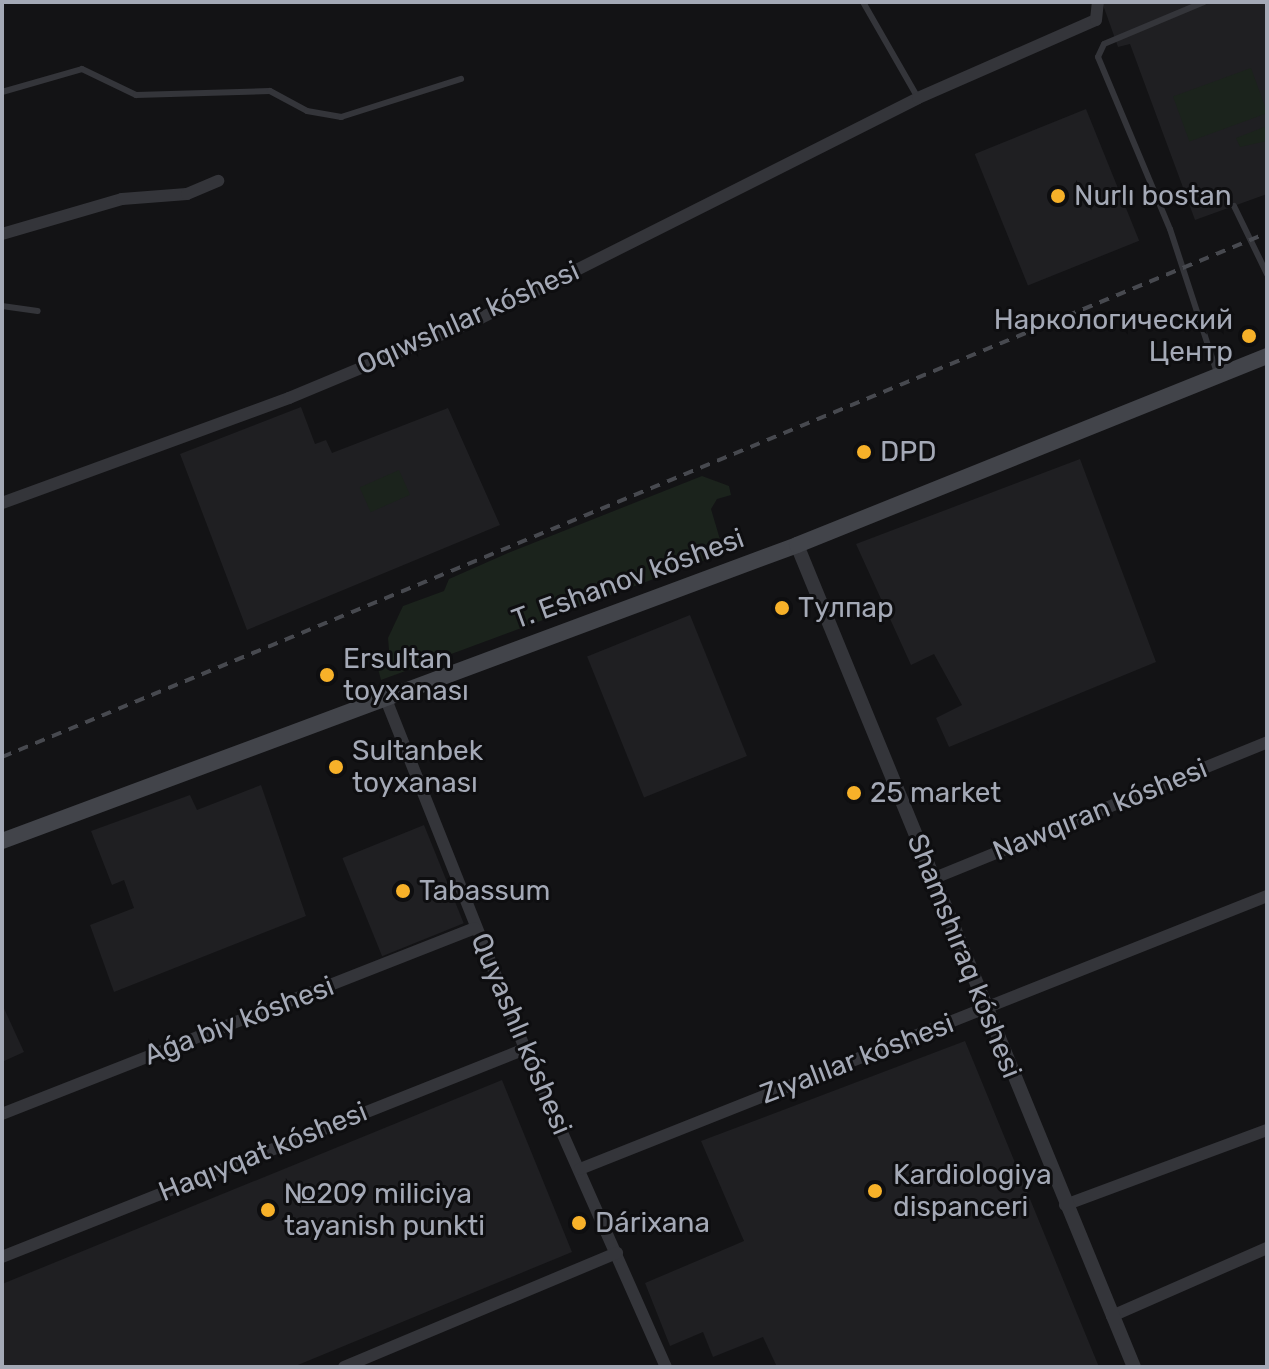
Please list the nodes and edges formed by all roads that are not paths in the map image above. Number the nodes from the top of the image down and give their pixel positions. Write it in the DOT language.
graph roads {
  1 [pos="863,2"];
  2 [pos="1098,2"];
  3 [pos="1204,2"];
  4 [pos="461,79"];
  5 [pos="2,92"];
  6 [pos="918,98"];
  7 [pos="218,181"];
  8 [pos="1234,206"];
  9 [pos="2,234"];
  10 [pos="1267,274"];
  11 [pos="2,306"];
  12 [pos="38,311"];
  13 [pos="1267,356"];
  14 [pos="1218,376"];
  15 [pos="2,503"];
  16 [pos="797,545"];
  17 [pos="385,697"];
  18 [pos="1267,742"];
  19 [pos="2,841"];
  20 [pos="932,879"];
  21 [pos="1267,896"];
  22 [pos="475,928"];
  23 [pos="987,1009"];
  24 [pos="525,1049"];
  25 [pos="2,1114"];
  26 [pos="1267,1130"];
  27 [pos="580,1169"];
  28 [pos="1065,1205"];
  29 [pos="1267,1248"];
  30 [pos="617,1253"];
  31 [pos="2,1257"];
  32 [pos="1112,1316"];
  33 [pos="344,1367"];
  34 [pos="666,1367"];
  35 [pos="1134,1367"];
  1 -- 6 [label="lane"];
  2 -- 6 [label="street, Oqıwshılar kóshesi"];
  3 -- 14 [label="lane"];
  4 -- 5 [label="lane"];
  6 -- 15 [label="street, Oqıwshılar kóshesi"];
  7 -- 9 [label="street"];
  8 -- 10 [label="lane"];
  11 -- 12 [label="lane"];
  13 -- 14 [label="main road, T. Eshanov kóshesi"];
  14 -- 16 [label="main road, T. Eshanov kóshesi"];
  16 -- 17 [label="main road, T. Eshanov kóshesi"];
  16 -- 20 [label="street, Shamshıraq kóshesi"];
  17 -- 19 [label="main road, T. Eshanov kóshesi"];
  17 -- 22 [label="street, Quyashlı kóshesi"];
  18 -- 20 [label="street, Nawqıran kóshesi"];
  20 -- 23 [label="street, Shamshıraq kóshesi"];
  21 -- 23 [label="street, Zıyalılar kóshesi"];
  22 -- 24 [label="street, Quyashlı kóshesi"];
  22 -- 25 [label="street, Aǵa biy kóshesi"];
  23 -- 27 [label="street, Zıyalılar kóshesi"];
  23 -- 28 [label="street, Shamshıraq kóshesi"];
  24 -- 27 [label="street, Quyashlı kóshesi"];
  24 -- 31 [label="street, Haqıyqat kóshesi"];
  26 -- 28 [label="street"];
  27 -- 30 [label="street, Quyashlı kóshesi"];
  28 -- 32 [label="street, Shamshıraq kóshesi"];
  29 -- 32 [label="street"];
  30 -- 33 [label="street"];
  30 -- 34 [label="street, Quyashlı kóshesi"];
  32 -- 35 [label="street, Shamshıraq kóshesi"];
}
